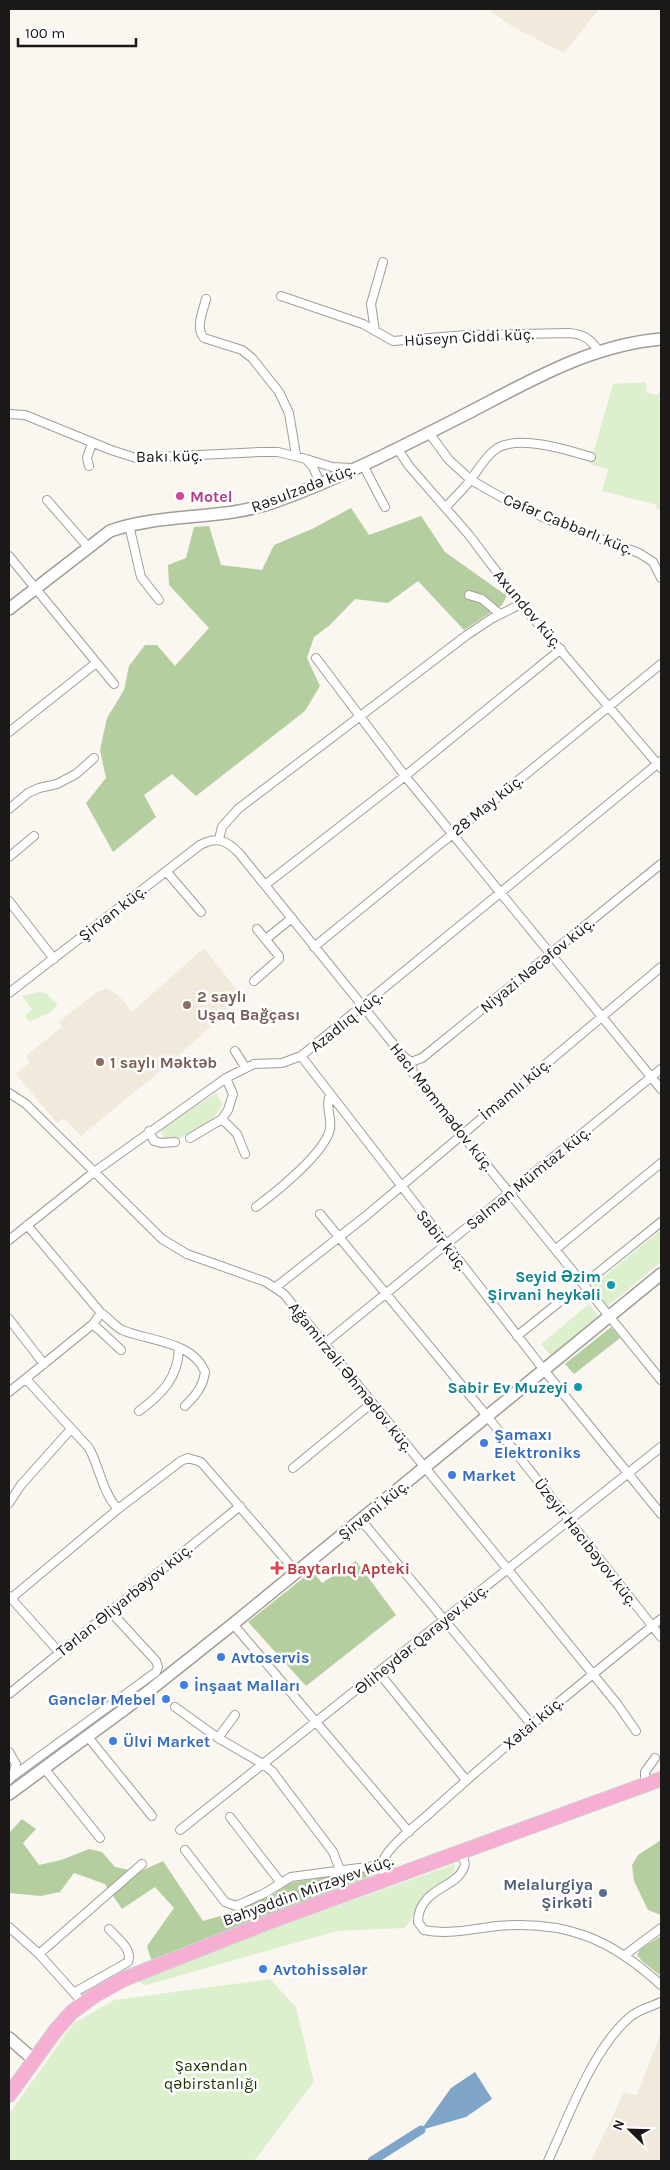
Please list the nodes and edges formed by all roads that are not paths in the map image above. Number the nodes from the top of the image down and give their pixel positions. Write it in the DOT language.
graph roads {
  1 [pos="383,262"];
  2 [pos="281,296"];
  3 [pos="206,299"];
  4 [pos="375,331"];
  5 [pos="661,339"];
  6 [pos="599,351"];
  7 [pos="9,414"];
  8 [pos="429,433"];
  9 [pos="92,443"];
  10 [pos="397,448"];
  11 [pos="296,455"];
  12 [pos="591,457"];
  13 [pos="306,459"];
  14 [pos="89,466"];
  15 [pos="360,466"];
  16 [pos="471,480"];
  17 [pos="320,484"];
  18 [pos="47,500"];
  19 [pos="386,507"];
  20 [pos="446,508"];
  21 [pos="129,525"];
  22 [pos="88,547"];
  23 [pos="9,556"];
  24 [pos="661,578"];
  25 [pos="35,589"];
  26 [pos="469,595"];
  27 [pos="160,600"];
  28 [pos="520,604"];
  29 [pos="9,609"];
  30 [pos="500,614"];
  31 [pos="561,649"];
  32 [pos="316,658"];
  33 [pos="96,662"];
  34 [pos="661,664"];
  35 [pos="114,684"];
  36 [pos="609,706"];
  37 [pos="359,716"];
  38 [pos="9,732"];
  39 [pos="94,758"];
  40 [pos="660,764"];
  41 [pos="405,776"];
  42 [pos="9,809"];
  43 [pos="453,833"];
  44 [pos="34,836"];
  45 [pos="219,839"];
  46 [pos="9,857"];
  47 [pos="661,864"];
  48 [pos="166,871"];
  49 [pos="265,884"];
  50 [pos="502,893"];
  51 [pos="9,902"];
  52 [pos="201,912"];
  53 [pos="292,918"];
  54 [pos="257,929"];
  55 [pos="266,939"];
  56 [pos="314,947"];
  57 [pos="552,954"];
  58 [pos="54,959"];
  59 [pos="661,967"];
  60 [pos="254,981"];
  61 [pos="9,993"];
  62 [pos="363,1007"];
  63 [pos="603,1016"];
  64 [pos="235,1052"];
  65 [pos="301,1056"];
  66 [pos="411,1062"];
  67 [pos="245,1067"];
  68 [pos="661,1069"];
  69 [pos="652,1077"];
  70 [pos="226,1078"];
  71 [pos="661,1089"];
  72 [pos="9,1093"];
  73 [pos="330,1095"];
  74 [pos="222,1119"];
  75 [pos="149,1131"];
  76 [pos="462,1134"];
  77 [pos="190,1138"];
  78 [pos="175,1142"];
  79 [pos="245,1154"];
  80 [pos="661,1163"];
  81 [pos="94,1172"];
  82 [pos="400,1186"];
  83 [pos="510,1194"];
  84 [pos="256,1207"];
  85 [pos="320,1214"];
  86 [pos="661,1222"];
  87 [pos="27,1225"];
  88 [pos="339,1238"];
  89 [pos="9,1240"];
  90 [pos="446,1245"];
  91 [pos="556,1249"];
  92 [pos="661,1274"];
  93 [pos="584,1284"];
  94 [pos="276,1287"];
  95 [pos="386,1292"];
  96 [pos="558,1303"];
  97 [pos="101,1313"];
  98 [pos="610,1316"];
  99 [pos="9,1319"];
  100 [pos="93,1324"];
  101 [pos="518,1336"];
  102 [pos="324,1344"];
  103 [pos="179,1348"];
  104 [pos="121,1350"];
  105 [pos="44,1364"];
  106 [pos="544,1370"];
  107 [pos="26,1379"];
  108 [pos="661,1380"];
  109 [pos="9,1392"];
  110 [pos="372,1403"];
  111 [pos="185,1406"];
  112 [pos="139,1411"];
  113 [pos="487,1416"];
  114 [pos="71,1429"];
  115 [pos="661,1447"];
  116 [pos="293,1468"];
  117 [pos="425,1468"];
  118 [pos="628,1475"];
  119 [pos="9,1503"];
  120 [pos="240,1506"];
  121 [pos="118,1509"];
  122 [pos="661,1514"];
  123 [pos="361,1520"];
  124 [pos="569,1521"];
  125 [pos="508,1570"];
  126 [pos="297,1573"];
  127 [pos="10,1598"];
  128 [pos="110,1611"];
  129 [pos="661,1619"];
  130 [pos="444,1621"];
  131 [pos="234,1624"];
  132 [pos="652,1626"];
  133 [pos="661,1637"];
  134 [pos="59,1652"];
  135 [pos="379,1673"];
  136 [pos="593,1674"];
  137 [pos="9,1694"];
  138 [pos="175,1707"];
  139 [pos="235,1715"];
  140 [pos="316,1722"];
  141 [pos="531,1724"];
  142 [pos="636,1731"];
  143 [pos="88,1736"];
  144 [pos="218,1738"];
  145 [pos="9,1752"];
  146 [pos="655,1758"];
  147 [pos="263,1764"];
  148 [pos="44,1768"];
  149 [pos="11,1778"];
  150 [pos="661,1779"];
  151 [pos="466,1780"];
  152 [pos="645,1785"];
  153 [pos="9,1794"];
  154 [pos="152,1816"];
  155 [pos="230,1817"];
  156 [pos="180,1830"];
  157 [pos="410,1832"];
  158 [pos="100,1838"];
  159 [pos="185,1850"];
  160 [pos="462,1852"];
  161 [pos="142,1864"];
  162 [pos="382,1865"];
  163 [pos="340,1870"];
  164 [pos="386,1879"];
  165 [pos="281,1883"];
  166 [pos="9,1927"];
  167 [pos="661,1928"];
  168 [pos="109,1929"];
  169 [pos="39,1954"];
  170 [pos="625,1955"];
  171 [pos="661,1985"];
  172 [pos="79,1998"];
  173 [pos="661,2002"];
  174 [pos="9,2038"];
  175 [pos="34,2060"];
  176 [pos="9,2095"];
  177 [pos="548,2161"];
  1 -- 4 [label="street"];
  2 -- 4 [label="street, Hüseyn Ciddi küç."];
  3 -- 11 [label="street"];
  4 -- 6 [label="street, Hüseyn Ciddi küç."];
  5 -- 6 [label="main road, Rəsulzadə küç."];
  6 -- 8 [label="main road, Rəsulzadə küç."];
  7 -- 9 [label="street, Bakı küç."];
  8 -- 10 [label="main road, Rəsulzadə küç."];
  8 -- 16 [label="street, Cəfər Cabbarlı küç."];
  9 -- 11 [label="street, Bakı küç."];
  9 -- 14 [label="street"];
  10 -- 15 [label="main road, Rəsulzadə küç."];
  10 -- 20 [label="street, Axundov küç."];
  11 -- 13 [label="street, Bakı küç."];
  12 -- 16 [label="street"];
  13 -- 15 [label="street, Bakı küç."];
  13 -- 17 [label="street"];
  15 -- 17 [label="main road, Rəsulzadə küç."];
  15 -- 19 [label="street"];
  16 -- 20 [label="street"];
  16 -- 24 [label="street, Cəfər Cabbarlı küç."];
  17 -- 21 [label="main road, Rəsulzadə küç."];
  18 -- 22 [label="street"];
  20 -- 28 [label="street, Axundov küç."];
  21 -- 22 [label="main road, Rəsulzadə küç."];
  21 -- 27 [label="street"];
  22 -- 25 [label="main road, Rəsulzadə küç."];
  23 -- 25 [label="street"];
  25 -- 29 [label="main road, Rəsulzadə küç."];
  25 -- 33 [label="street"];
  26 -- 30 [label="street"];
  28 -- 30 [label="street"];
  28 -- 31 [label="street, Axundov küç."];
  30 -- 37 [label="street"];
  31 -- 36 [label="street, Axundov küç."];
  31 -- 41 [label="street"];
  32 -- 37 [label="street"];
  33 -- 35 [label="street"];
  33 -- 38 [label="street"];
  34 -- 36 [label="street, 28 May küç."];
  36 -- 40 [label="street, Axundov küç."];
  36 -- 43 [label="street, 28 May küç."];
  37 -- 41 [label="street"];
  37 -- 45 [label="street"];
  39 -- 42 [label="street"];
  40 -- 50 [label="street, Azadlıq küç."];
  41 -- 43 [label="street"];
  41 -- 49 [label="street"];
  43 -- 50 [label="street"];
  43 -- 56 [label="street, 28 May küç."];
  44 -- 46 [label="street"];
  45 -- 48 [label="street, Şirvan küç."];
  45 -- 49 [label="street, Hacı Məmmədov küç."];
  47 -- 57 [label="street, Niyazi Nəcəfov küç."];
  48 -- 52 [label="street"];
  48 -- 58 [label="street, Şirvan küç."];
  49 -- 53 [label="street, Hacı Məmmədov küç."];
  50 -- 57 [label="street"];
  50 -- 62 [label="street, Azadlıq küç."];
  51 -- 58 [label="street"];
  53 -- 55 [label="street"];
  53 -- 56 [label="street, Hacı Məmmədov küç."];
  54 -- 55 [label="street"];
  55 -- 60 [label="street"];
  56 -- 62 [label="street, Hacı Məmmədov küç."];
  57 -- 63 [label="street"];
  57 -- 66 [label="street, Niyazi Nəcəfov küç."];
  58 -- 61 [label="street, Şirvan küç."];
  59 -- 63 [label="street, İmamlı küç."];
  62 -- 65 [label="street, Azadlıq küç."];
  62 -- 66 [label="street, Hacı Məmmədov küç."];
  63 -- 69 [label="street"];
  63 -- 76 [label="street, İmamlı küç."];
  64 -- 67 [label="street"];
  65 -- 67 [label="street, Azadlıq küç."];
  65 -- 73 [label="street, Sabir küç."];
  66 -- 76 [label="street, Hacı Məmmədov küç."];
  67 -- 70 [label="street, Azadlıq küç."];
  68 -- 69 [label="street, Salman Mümtaz küç."];
  69 -- 71 [label="street"];
  69 -- 83 [label="street, Salman Mümtaz küç."];
  70 -- 74 [label="street"];
  70 -- 75 [label="street, Azadlıq küç."];
  72 -- 81 [label="street, Ağamirzəli Əhmədov küç."];
  73 -- 82 [label="street, Sabir küç."];
  73 -- 84 [label="street"];
  74 -- 77 [label="street"];
  74 -- 79 [label="street"];
  75 -- 78 [label="street"];
  75 -- 81 [label="street, Azadlıq küç."];
  76 -- 82 [label="street, İmamlı küç."];
  76 -- 83 [label="street, Hacı Məmmədov küç."];
  80 -- 91 [label="street"];
  81 -- 87 [label="street, Azadlıq küç."];
  81 -- 94 [label="street, Ağamirzəli Əhmədov küç."];
  82 -- 88 [label="street, İmamlı küç."];
  82 -- 90 [label="street, Sabir küç."];
  83 -- 90 [label="street, Salman Mümtaz küç."];
  83 -- 91 [label="street, Hacı Məmmədov küç."];
  85 -- 88 [label="street, Üzeyir Hacıbəyov küç."];
  86 -- 93 [label="street"];
  87 -- 89 [label="street, Azadlıq küç."];
  87 -- 97 [label="street"];
  88 -- 94 [label="street, İmamlı küç."];
  88 -- 95 [label="street, Üzeyir Hacıbəyov küç."];
  90 -- 95 [label="street, Salman Mümtaz küç."];
  90 -- 101 [label="street, Sabir küç."];
  91 -- 93 [label="street, Hacı Məmmədov küç."];
  92 -- 98 [label="main road, Şirvani küç."];
  93 -- 98 [label="street, Hacı Məmmədov küç."];
  94 -- 102 [label="street, Ağamirzəli Əhmədov küç."];
  95 -- 102 [label="street, Salman Mümtaz küç."];
  95 -- 113 [label="street, Üzeyir Hacıbəyov küç."];
  96 -- 101 [label="street"];
  97 -- 100 [label="street"];
  97 -- 103 [label="street"];
  98 -- 106 [label="main road, Şirvani küç."];
  98 -- 108 [label="street, Hacı Məmmədov küç."];
  99 -- 105 [label="street"];
  100 -- 104 [label="street"];
  100 -- 105 [label="street"];
  101 -- 106 [label="street, Sabir küç."];
  102 -- 110 [label="street, Ağamirzəli Əhmədov küç."];
  103 -- 111 [label="street"];
  103 -- 112 [label="street"];
  105 -- 107 [label="street"];
  106 -- 113 [label="main road, Şirvani küç."];
  106 -- 118 [label="street, Sabir küç."];
  107 -- 109 [label="street"];
  107 -- 114 [label="street"];
  110 -- 116 [label="street"];
  110 -- 117 [label="street, Ağamirzəli Əhmədov küç."];
  113 -- 117 [label="main road, Şirvani küç."];
  113 -- 124 [label="street, Üzeyir Hacıbəyov küç."];
  114 -- 119 [label="street"];
  114 -- 121 [label="street"];
  115 -- 118 [label="street, Əliheydər Qarayev küç."];
  117 -- 123 [label="main road, Şirvani küç."];
  117 -- 125 [label="street, Ağamirzəli Əhmədov küç."];
  118 -- 122 [label="street, Sabir küç."];
  118 -- 124 [label="street, Əliheydər Qarayev küç."];
  120 -- 121 [label="street"];
  120 -- 126 [label="street"];
  120 -- 128 [label="street, Tərlan Əliyarbəyov küç."];
  121 -- 127 [label="street"];
  123 -- 126 [label="main road, Şirvani küç."];
  123 -- 130 [label="street"];
  124 -- 125 [label="street, Əliheydər Qarayev küç."];
  124 -- 132 [label="street, Üzeyir Hacıbəyov küç."];
  125 -- 130 [label="street, Əliheydər Qarayev küç."];
  125 -- 136 [label="street, Ağamirzəli Əhmədov küç."];
  126 -- 131 [label="main road, Şirvani küç."];
  127 -- 134 [label="street"];
  128 -- 134 [label="street, Tərlan Əliyarbəyov küç."];
  128 -- 149 [label="street"];
  129 -- 132 [label="street, Xətai küç."];
  130 -- 135 [label="street, Əliheydər Qarayev küç."];
  130 -- 141 [label="street"];
  131 -- 140 [label="street"];
  131 -- 143 [label="main road, Şirvani küç."];
  132 -- 133 [label="street, Üzeyir Hacıbəyov küç."];
  132 -- 136 [label="street, Xətai küç."];
  134 -- 137 [label="street, Tərlan Əliyarbəyov küç."];
  135 -- 140 [label="street, Əliheydər Qarayev küç."];
  135 -- 151 [label="street"];
  136 -- 141 [label="street, Xətai küç."];
  136 -- 142 [label="street, Ağamirzəli Əhmədov küç."];
  138 -- 144 [label="street"];
  139 -- 144 [label="street"];
  140 -- 147 [label="street, Əliheydər Qarayev küç."];
  140 -- 157 [label="street"];
  141 -- 151 [label="street, Xətai küç."];
  143 -- 148 [label="main road, Şirvani küç."];
  143 -- 154 [label="street"];
  144 -- 147 [label="street"];
  145 -- 149 [label="street"];
  146 -- 152 [label="street"];
  147 -- 156 [label="street, Əliheydər Qarayev küç."];
  147 -- 163 [label="street"];
  148 -- 153 [label="main road, Şirvani küç."];
  148 -- 158 [label="street"];
  150 -- 152 [label="highway, Bəhyəddin Mirzəyev küç."];
  151 -- 157 [label="street, Xətai küç."];
  152 -- 160 [label="highway, Bəhyəddin Mirzəyev küç."];
  155 -- 165 [label="street"];
  157 -- 162 [label="street, Xətai küç."];
  159 -- 165 [label="street"];
  160 -- 164 [label="highway, Bəhyəddin Mirzəyev küç."];
  160 -- 170 [label="street"];
  161 -- 169 [label="street"];
  162 -- 163 [label="street"];
  162 -- 164 [label="street"];
  163 -- 165 [label="street"];
  164 -- 172 [label="highway, Bəhyəddin Mirzəyev küç."];
  166 -- 169 [label="street"];
  167 -- 170 [label="street"];
  168 -- 172 [label="street"];
  169 -- 172 [label="street"];
  170 -- 171 [label="street"];
  172 -- 175 [label="highway, Bəhyəddin Mirzəyev küç."];
  173 -- 177 [label="street"];
  174 -- 175 [label="main road"];
  175 -- 176 [label="highway, Bəhyəddin Mirzəyev küç."];
}
